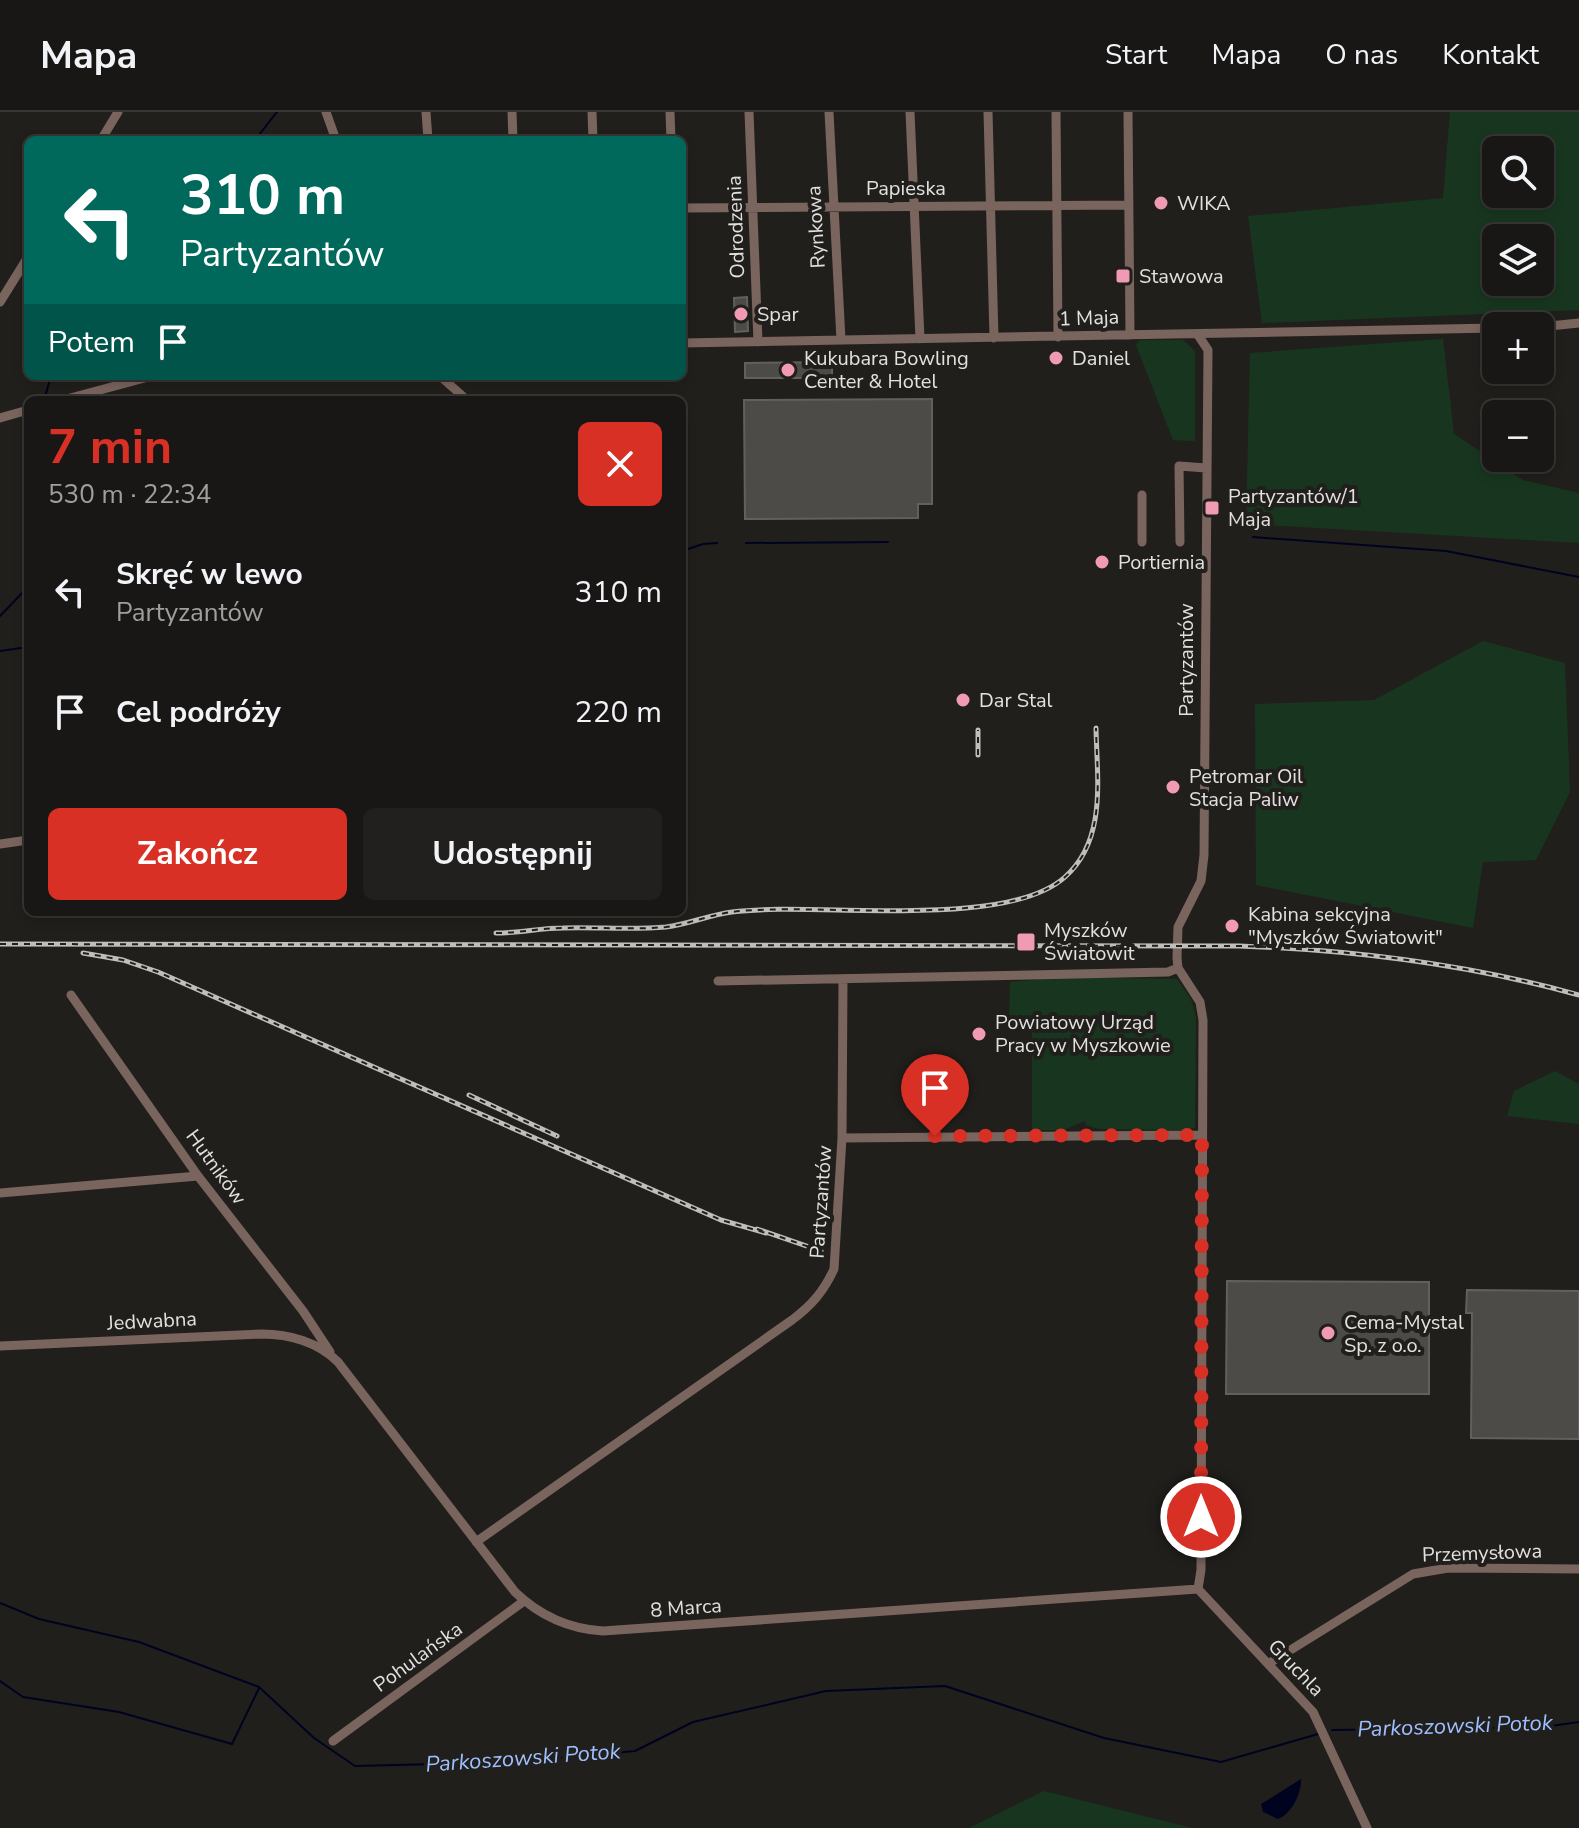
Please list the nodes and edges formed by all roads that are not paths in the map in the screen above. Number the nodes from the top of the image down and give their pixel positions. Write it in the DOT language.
graph roads {
  1 [pos="118,112"];
  2 [pos="326,112"];
  3 [pos="426,112"];
  4 [pos="512,112"];
  5 [pos="592,112"];
  6 [pos="670,112"];
  7 [pos="749,112"];
  8 [pos="829,112"];
  9 [pos="910,112"];
  10 [pos="988,112"];
  11 [pos="1056,112"];
  12 [pos="1128,112"];
  13 [pos="103,136"];
  14 [pos="335,136"];
  15 [pos="428,136"];
  16 [pos="513,136"];
  17 [pos="593,136"];
  18 [pos="671,136"];
  19 [pos="1056,204"];
  20 [pos="989,205"];
  21 [pos="1129,205"];
  22 [pos="833,206"];
  23 [pos="914,206"];
  24 [pos="686,208"];
  25 [pos="754,208"];
  26 [pos="24,263"];
  27 [pos="0,302"];
  28 [pos="1579,323"];
  29 [pos="1554,326"];
  30 [pos="1482,328"];
  31 [pos="1130,335"];
  32 [pos="1198,335"];
  33 [pos="1058,337"];
  34 [pos="994,338"];
  35 [pos="920,339"];
  36 [pos="841,340"];
  37 [pos="758,342"];
  38 [pos="686,343"];
  39 [pos="137,380"];
  40 [pos="445,380"];
  41 [pos="450,380"];
  42 [pos="454,387"];
  43 [pos="78,396"];
  44 [pos="463,396"];
  45 [pos="24,411"];
  46 [pos="0,418"];
  47 [pos="1206,468"];
  48 [pos="1142,495"];
  49 [pos="1142,542"];
  50 [pos="1180,542"];
  51 [pos="24,841"];
  52 [pos="0,844"];
  53 [pos="1178,968"];
  54 [pos="843,980"];
  55 [pos="718,981"];
  56 [pos="71,995"];
  57 [pos="1202,1135"];
  58 [pos="842,1138"];
  59 [pos="198,1176"];
  60 [pos="0,1193"];
  61 [pos="305,1341"];
  62 [pos="0,1346"];
  63 [pos="334,1358"];
  64 [pos="476,1542"];
  65 [pos="1579,1569"];
  66 [pos="1198,1589"];
  67 [pos="524,1601"];
  68 [pos="1268,1664"];
  69 [pos="333,1741"];
  70 [pos="1367,1828"];
  1 -- 13 [label="street"];
  2 -- 14 [label="street"];
  3 -- 15 [label="street"];
  4 -- 16 [label="street"];
  5 -- 17 [label="street"];
  6 -- 18 [label="street"];
  7 -- 25 [label="street, Odrodzenia"];
  8 -- 22 [label="street, Rynkowa"];
  9 -- 23 [label="street"];
  10 -- 20 [label="street"];
  11 -- 19 [label="street"];
  12 -- 21 [label="street"];
  19 -- 20 [label="street, Papieska"];
  19 -- 21 [label="street, Papieska"];
  19 -- 33 [label="street"];
  20 -- 23 [label="street, Papieska"];
  20 -- 34 [label="street"];
  21 -- 31 [label="street"];
  22 -- 23 [label="street, Papieska"];
  22 -- 25 [label="street, Papieska"];
  22 -- 36 [label="street, Rynkowa"];
  23 -- 35 [label="street"];
  24 -- 25 [label="street, Papieska"];
  25 -- 37 [label="street, Odrodzenia"];
  26 -- 27 [label="street"];
  28 -- 29 [label="street"];
  30 -- 32 [label="street, 1 Maja"];
  31 -- 32 [label="street, 1 Maja"];
  31 -- 33 [label="street, 1 Maja"];
  32 -- 47 [label="street, Partyzantów"];
  33 -- 34 [label="street, 1 Maja"];
  34 -- 35 [label="street, 1 Maja"];
  35 -- 36 [label="street, 1 Maja"];
  36 -- 37 [label="street, 1 Maja"];
  37 -- 38 [label="street, 1 Maja"];
  39 -- 43 [label="street"];
  40 -- 42 [label="street"];
  41 -- 42 [label="street"];
  42 -- 44 [label="street"];
  45 -- 46 [label="street"];
  47 -- 50 [label="street"];
  47 -- 53 [label="street, Partyzantów"];
  48 -- 49 [label="street"];
  51 -- 52 [label="street"];
  53 -- 54 [label="street"];
  53 -- 57 [label="street"];
  54 -- 55 [label="street"];
  54 -- 58 [label="street"];
  56 -- 59 [label="street, Hutników"];
  57 -- 58 [label="street, Partyzantów"];
  57 -- 66 [label="street"];
  58 -- 64 [label="street, Partyzantów"];
  59 -- 60 [label="street"];
  59 -- 63 [label="street, Hutników"];
  61 -- 62 [label="street, Jedwabna"];
  61 -- 63 [label="street, 8 Marca"];
  63 -- 64 [label="street, 8 Marca"];
  64 -- 67 [label="street, 8 Marca"];
  65 -- 68 [label="street, Przemysłowa"];
  66 -- 67 [label="street, 8 Marca"];
  66 -- 68 [label="street, Gruchla"];
  67 -- 69 [label="street, Pohulańska"];
  68 -- 70 [label="street, Gruchla"];
}
